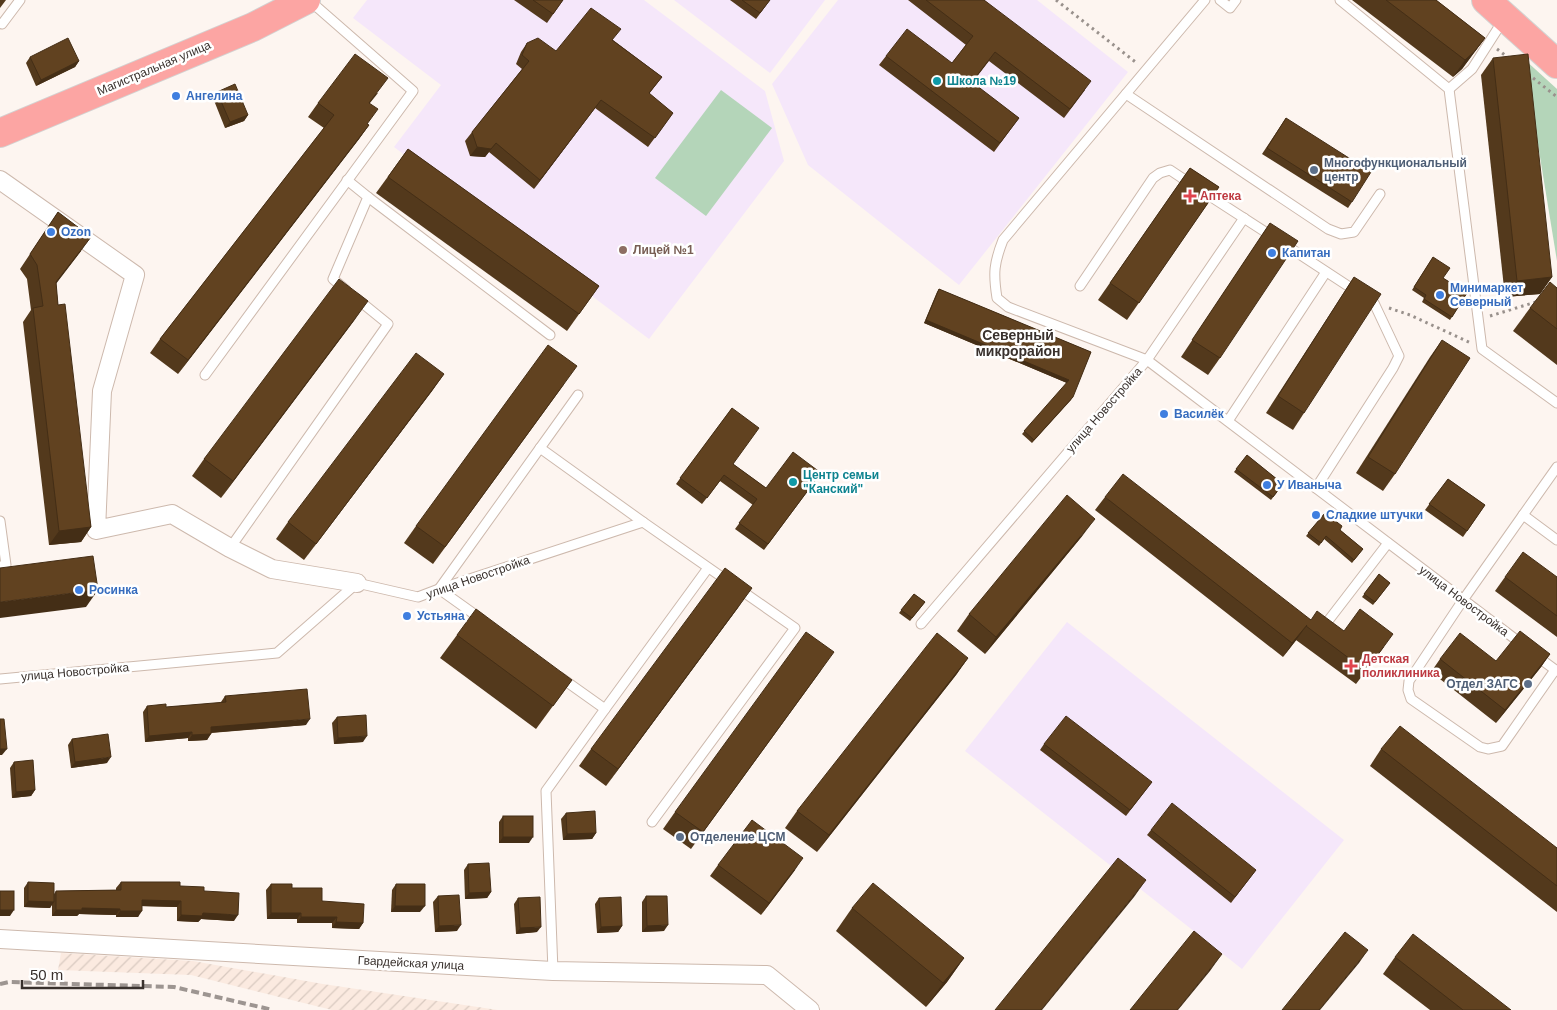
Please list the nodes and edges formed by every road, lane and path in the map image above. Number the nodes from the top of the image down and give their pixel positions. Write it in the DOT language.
graph roads {
  1 [pos="20,0"];
  2 [pos="307,0"];
  3 [pos="1056,0"];
  4 [pos="1205,0"];
  5 [pos="1220,0"];
  6 [pos="1236,0"];
  7 [pos="1340,0"];
  8 [pos="1496,6"];
  9 [pos="2,24"];
  10 [pos="1557,39"];
  11 [pos="1489,43"];
  12 [pos="1512,60"];
  13 [pos="1557,64"];
  14 [pos="1146,70"];
  15 [pos="1526,72"];
  16 [pos="1450,89"];
  17 [pos="1126,94"];
  18 [pos="1557,97"];
  19 [pos="0,133"];
  20 [pos="0,180"];
  21 [pos="347,180"];
  22 [pos="1380,194"];
  23 [pos="368,196"];
  24 [pos="1244,218"];
  25 [pos="1326,272"];
  26 [pos="1080,286"];
  27 [pos="1538,302"];
  28 [pos="1374,303"];
  29 [pos="1479,320"];
  30 [pos="550,335"];
  31 [pos="1482,349"];
  32 [pos="1147,360"];
  33 [pos="205,375"];
  34 [pos="578,395"];
  35 [pos="1557,402"];
  36 [pos="1228,421"];
  37 [pos="540,448"];
  38 [pos="1557,467"];
  39 [pos="1316,488"];
  40 [pos="1523,515"];
  41 [pos="0,521"];
  42 [pos="643,522"];
  43 [pos="1557,540"];
  44 [pos="1388,542"];
  45 [pos="230,548"];
  46 [pos="0,566"];
  47 [pos="708,568"];
  48 [pos="357,583"];
  49 [pos="439,589"];
  50 [pos="1463,600"];
  51 [pos="1328,620"];
  52 [pos="486,623"];
  53 [pos="921,624"];
  54 [pos="550,669"];
  55 [pos="1556,671"];
  56 [pos="0,679"];
  57 [pos="605,709"];
  58 [pos="652,822"];
  59 [pos="0,939"];
  60 [pos="553,971"];
  61 [pos="810,1010"];
  1 -- 9 [label="lane"];
  2 -- 19 [label="main road, Магистральная улица"];
  2 -- 21 [label="lane"];
  3 -- 14 [label="path"];
  4 -- 14 [label="lane"];
  5 -- 6 [label="lane"];
  7 -- 16 [label="lane"];
  8 -- 10 [label="main road"];
  8 -- 11 [label="lane"];
  8 -- 13 [label="main road"];
  11 -- 12 [label="path"];
  11 -- 16 [label="lane"];
  14 -- 17 [label="lane"];
  15 -- 18 [label="path"];
  16 -- 29 [label="lane"];
  17 -- 22 [label="lane"];
  17 -- 32 [label="lane"];
  20 -- 45 [label="street"];
  21 -- 23 [label="lane"];
  21 -- 33 [label="lane"];
  23 -- 30 [label="lane"];
  23 -- 45 [label="lane"];
  24 -- 25 [label="lane"];
  24 -- 26 [label="lane"];
  24 -- 32 [label="lane"];
  25 -- 28 [label="lane"];
  25 -- 36 [label="lane"];
  27 -- 29 [label="path"];
  28 -- 31 [label="path"];
  28 -- 39 [label="lane"];
  29 -- 31 [label="lane"];
  31 -- 35 [label="lane"];
  32 -- 36 [label="lane, улица Новостройка"];
  32 -- 53 [label="lane, улица Новостройка"];
  34 -- 37 [label="lane"];
  36 -- 39 [label="lane, улица Новостройка"];
  37 -- 42 [label="lane"];
  37 -- 49 [label="lane"];
  38 -- 40 [label="lane"];
  39 -- 44 [label="lane, улица Новостройка"];
  40 -- 43 [label="lane"];
  40 -- 50 [label="lane"];
  41 -- 46 [label="lane"];
  42 -- 47 [label="lane"];
  42 -- 49 [label="lane, улица Новостройка"];
  44 -- 50 [label="lane, улица Новостройка"];
  44 -- 51 [label="lane"];
  45 -- 48 [label="street"];
  47 -- 57 [label="lane"];
  47 -- 58 [label="lane"];
  48 -- 49 [label="lane, улица Новостройка"];
  48 -- 56 [label="lane, улица Новостройка"];
  49 -- 52 [label="lane"];
  50 -- 55 [label="lane, улица Новостройка"];
  50 -- 55 [label="lane"];
  54 -- 57 [label="lane"];
  57 -- 60 [label="lane"];
  59 -- 60 [label="street, Гвардейская улица"];
  60 -- 61 [label="street, Гвардейская улица"];
}
